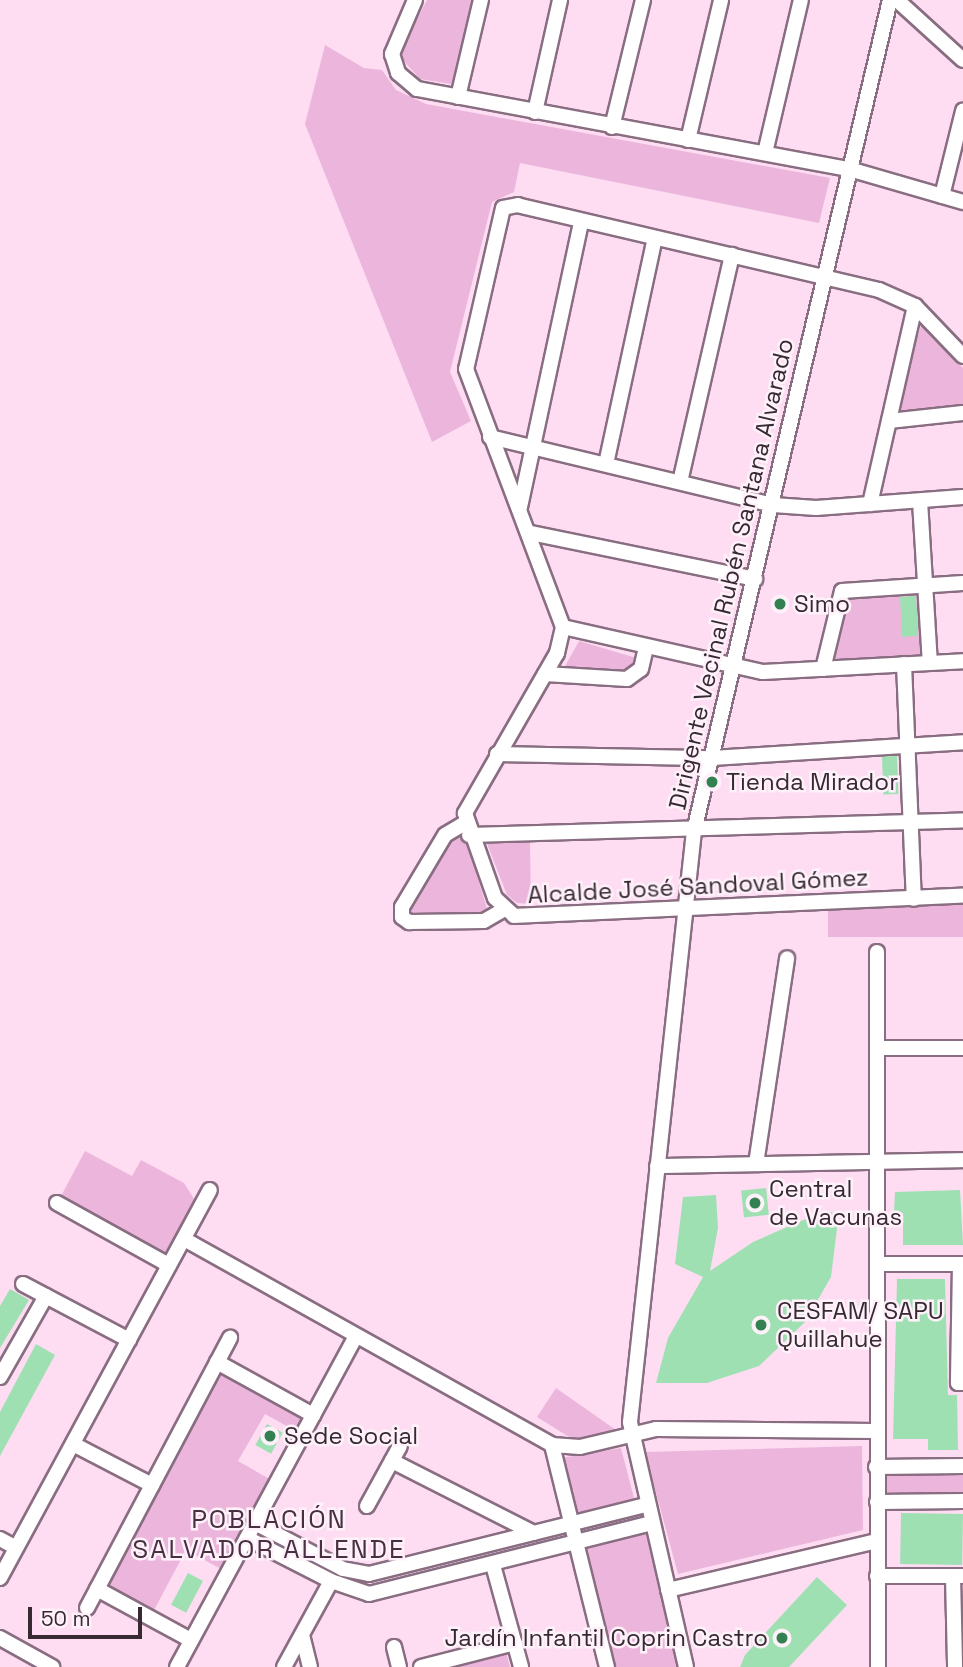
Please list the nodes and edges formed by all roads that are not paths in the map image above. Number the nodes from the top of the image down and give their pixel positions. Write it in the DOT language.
graph roads {
  1 [pos="415,0"];
  2 [pos="481,0"];
  3 [pos="560,0"];
  4 [pos="643,0"];
  5 [pos="721,0"];
  6 [pos="801,0"];
  7 [pos="890,0"];
  8 [pos="897,0"];
  9 [pos="963,60"];
  10 [pos="458,97"];
  11 [pos="963,111"];
  12 [pos="535,112"];
  13 [pos="612,127"];
  14 [pos="688,140"];
  15 [pos="765,153"];
  16 [pos="849,169"];
  17 [pos="942,196"];
  18 [pos="963,202"];
  19 [pos="581,222"];
  20 [pos="655,238"];
  21 [pos="732,255"];
  22 [pos="824,276"];
  23 [pos="915,306"];
  24 [pos="963,356"];
  25 [pos="963,413"];
  26 [pos="889,421"];
  27 [pos="490,438"];
  28 [pos="532,447"];
  29 [pos="606,464"];
  30 [pos="680,482"];
  31 [pos="963,497"];
  32 [pos="920,501"];
  33 [pos="870,504"];
  34 [pos="773,505"];
  35 [pos="520,507"];
  36 [pos="531,533"];
  37 [pos="755,579"];
  38 [pos="963,583"];
  39 [pos="924,586"];
  40 [pos="563,627"];
  41 [pos="646,648"];
  42 [pos="963,661"];
  43 [pos="930,663"];
  44 [pos="904,664"];
  45 [pos="734,669"];
  46 [pos="823,669"];
  47 [pos="545,674"];
  48 [pos="963,742"];
  49 [pos="907,745"];
  50 [pos="497,754"];
  51 [pos="712,758"];
  52 [pos="963,820"];
  53 [pos="911,822"];
  54 [pos="467,829"];
  55 [pos="694,831"];
  56 [pos="963,896"];
  57 [pos="915,899"];
  58 [pos="503,910"];
  59 [pos="684,910"];
  60 [pos="877,952"];
  61 [pos="787,958"];
  62 [pos="877,1048"];
  63 [pos="963,1048"];
  64 [pos="963,1160"];
  65 [pos="877,1162"];
  66 [pos="756,1164"];
  67 [pos="657,1166"];
  68 [pos="210,1190"];
  69 [pos="57,1203"];
  70 [pos="184,1238"];
  71 [pos="877,1264"];
  72 [pos="961,1264"];
  73 [pos="169,1265"];
  74 [pos="23,1284"];
  75 [pos="46,1296"];
  76 [pos="961,1310"];
  77 [pos="356,1336"];
  78 [pos="230,1338"];
  79 [pos="129,1340"];
  80 [pos="217,1362"];
  81 [pos="0,1377"];
  82 [pos="960,1383"];
  83 [pos="313,1415"];
  84 [pos="875,1431"];
  85 [pos="631,1434"];
  86 [pos="73,1444"];
  87 [pos="552,1445"];
  88 [pos="400,1446"];
  89 [pos="392,1461"];
  90 [pos="963,1466"];
  91 [pos="876,1467"];
  92 [pos="152,1485"];
  93 [pos="963,1501"];
  94 [pos="877,1502"];
  95 [pos="646,1505"];
  96 [pos="367,1506"];
  97 [pos="255,1523"];
  98 [pos="651,1523"];
  99 [pos="572,1524"];
  100 [pos="534,1533"];
  101 [pos="247,1538"];
  102 [pos="0,1539"];
  103 [pos="877,1541"];
  104 [pos="576,1543"];
  105 [pos="16,1548"];
  106 [pos="493,1565"];
  107 [pos="877,1576"];
  108 [pos="958,1576"];
  109 [pos="0,1578"];
  110 [pos="331,1581"];
  111 [pos="97,1589"];
  112 [pos="668,1590"];
  113 [pos="87,1608"];
  114 [pos="302,1635"];
  115 [pos="0,1638"];
  116 [pos="191,1640"];
  117 [pos="515,1643"];
  118 [pos="394,1647"];
  119 [pos="52,1667"];
  120 [pos="177,1667"];
  121 [pos="284,1667"];
  122 [pos="310,1667"];
  123 [pos="399,1667"];
  124 [pos="421,1667"];
  125 [pos="521,1667"];
  126 [pos="607,1667"];
  127 [pos="686,1667"];
  128 [pos="878,1667"];
  129 [pos="955,1667"];
  1 -- 10 [label="street"];
  2 -- 10 [label="street"];
  3 -- 12 [label="street"];
  4 -- 13 [label="street"];
  5 -- 14 [label="street"];
  6 -- 15 [label="street"];
  7 -- 16 [label="street, Dirigente Vecinal Rubén Santana Alvarado"];
  8 -- 9 [label="street"];
  10 -- 12 [label="street"];
  11 -- 17 [label="street"];
  12 -- 13 [label="street"];
  13 -- 14 [label="street"];
  14 -- 15 [label="street"];
  15 -- 16 [label="street"];
  16 -- 17 [label="street"];
  16 -- 22 [label="street, Dirigente Vecinal Rubén Santana Alvarado"];
  17 -- 18 [label="street"];
  19 -- 20 [label="street"];
  19 -- 27 [label="street"];
  19 -- 28 [label="street"];
  20 -- 21 [label="street"];
  20 -- 29 [label="street"];
  21 -- 22 [label="street"];
  21 -- 30 [label="street"];
  22 -- 23 [label="street"];
  22 -- 34 [label="street, Dirigente Vecinal Rubén Santana Alvarado"];
  23 -- 24 [label="street"];
  23 -- 26 [label="street"];
  25 -- 26 [label="street"];
  26 -- 33 [label="street"];
  27 -- 28 [label="street"];
  27 -- 35 [label="street"];
  28 -- 29 [label="street"];
  28 -- 35 [label="street"];
  29 -- 30 [label="street"];
  30 -- 34 [label="street"];
  31 -- 32 [label="street"];
  32 -- 33 [label="street"];
  32 -- 39 [label="street"];
  33 -- 34 [label="street"];
  34 -- 37 [label="street, Dirigente Vecinal Rubén Santana Alvarado"];
  35 -- 36 [label="street"];
  36 -- 37 [label="street"];
  36 -- 40 [label="street"];
  37 -- 45 [label="street, Dirigente Vecinal Rubén Santana Alvarado"];
  38 -- 39 [label="street"];
  39 -- 43 [label="street"];
  39 -- 46 [label="street"];
  40 -- 41 [label="street"];
  40 -- 47 [label="street"];
  41 -- 45 [label="street"];
  41 -- 47 [label="street"];
  42 -- 43 [label="street"];
  43 -- 44 [label="street"];
  44 -- 46 [label="street"];
  44 -- 49 [label="street"];
  45 -- 46 [label="street"];
  45 -- 51 [label="street, Dirigente Vecinal Rubén Santana Alvarado"];
  47 -- 50 [label="street"];
  48 -- 49 [label="street"];
  49 -- 51 [label="street"];
  49 -- 53 [label="street"];
  50 -- 51 [label="street"];
  50 -- 54 [label="street"];
  51 -- 55 [label="street, Dirigente Vecinal Rubén Santana Alvarado"];
  52 -- 53 [label="street"];
  53 -- 55 [label="street"];
  53 -- 57 [label="street"];
  54 -- 55 [label="street"];
  54 -- 58 [label="street, Alcalde José Sandoval Gómez"];
  54 -- 58 [label="street"];
  55 -- 59 [label="street, Dirigente Vecinal Rubén Santana Alvarado"];
  56 -- 57 [label="street, Alcalde José Sandoval Gómez"];
  57 -- 59 [label="street, Alcalde José Sandoval Gómez"];
  58 -- 59 [label="street, Alcalde José Sandoval Gómez"];
  59 -- 67 [label="street, Dirigente Vecinal Rubén Santana Alvarado"];
  60 -- 62 [label="street"];
  61 -- 66 [label="street"];
  62 -- 63 [label="street"];
  62 -- 65 [label="street"];
  64 -- 65 [label="street"];
  65 -- 66 [label="street"];
  65 -- 71 [label="street"];
  66 -- 67 [label="street"];
  67 -- 85 [label="street, Dirigente Vecinal Rubén Santana Alvarado"];
  68 -- 70 [label="street"];
  69 -- 73 [label="street"];
  70 -- 73 [label="street"];
  70 -- 77 [label="street"];
  71 -- 72 [label="street"];
  71 -- 84 [label="street"];
  72 -- 76 [label="street"];
  73 -- 79 [label="street"];
  74 -- 75 [label="street"];
  75 -- 79 [label="street"];
  75 -- 81 [label="street"];
  76 -- 82 [label="street"];
  77 -- 83 [label="street"];
  77 -- 87 [label="street"];
  78 -- 80 [label="street"];
  79 -- 86 [label="street"];
  80 -- 83 [label="street"];
  80 -- 92 [label="street"];
  83 -- 97 [label="street"];
  84 -- 85 [label="street"];
  84 -- 91 [label="street"];
  85 -- 87 [label="street"];
  85 -- 95 [label="street, Dirigente Vecinal Rubén Santana Alvarado"];
  86 -- 92 [label="street"];
  86 -- 105 [label="street"];
  87 -- 99 [label="street"];
  88 -- 89 [label="street"];
  89 -- 96 [label="street"];
  89 -- 100 [label="street"];
  90 -- 91 [label="street"];
  91 -- 94 [label="street"];
  92 -- 111 [label="street"];
  93 -- 94 [label="street"];
  94 -- 103 [label="street"];
  95 -- 98 [label="street, Dirigente Vecinal Rubén Santana Alvarado"];
  95 -- 99 [label="street"];
  97 -- 100 [label="street"];
  97 -- 101 [label="street"];
  98 -- 104 [label="street"];
  98 -- 112 [label="street, Dirigente Vecinal Rubén Santana Alvarado"];
  99 -- 100 [label="street"];
  99 -- 104 [label="street"];
  101 -- 110 [label="street"];
  101 -- 116 [label="street"];
  102 -- 105 [label="street"];
  103 -- 107 [label="street"];
  103 -- 112 [label="street"];
  104 -- 106 [label="street"];
  104 -- 126 [label="street"];
  105 -- 109 [label="street"];
  106 -- 110 [label="street"];
  106 -- 117 [label="street"];
  107 -- 108 [label="street"];
  107 -- 128 [label="street"];
  108 -- 129 [label="street"];
  110 -- 114 [label="street"];
  111 -- 113 [label="street"];
  111 -- 116 [label="street"];
  112 -- 127 [label="street, Dirigente Vecinal Rubén Santana Alvarado"];
  114 -- 121 [label="street"];
  114 -- 122 [label="street"];
  115 -- 119 [label="street"];
  116 -- 120 [label="street"];
  117 -- 124 [label="street"];
  117 -- 125 [label="street"];
  118 -- 123 [label="street"];
}
